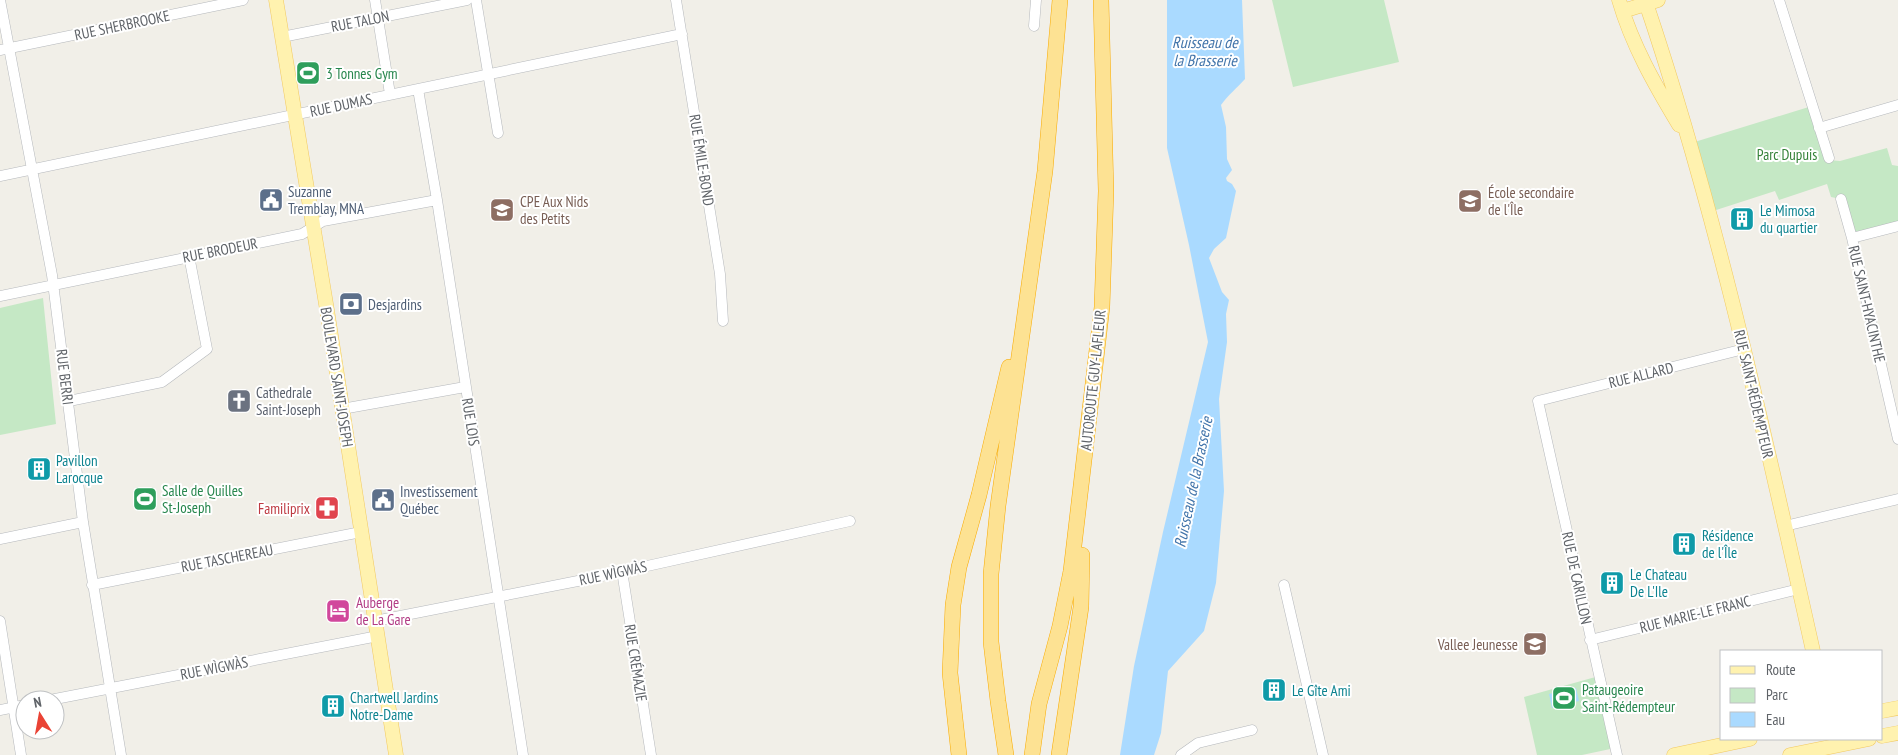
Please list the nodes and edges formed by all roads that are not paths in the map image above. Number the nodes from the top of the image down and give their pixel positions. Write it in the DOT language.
graph roads {
  1 [pos="0,0"];
  2 [pos="244,0"];
  3 [pos="276,0"];
  4 [pos="375,0"];
  5 [pos="467,0"];
  6 [pos="476,0"];
  7 [pos="676,0"];
  8 [pos="1036,0"];
  9 [pos="1060,0"];
  10 [pos="1101,0"];
  11 [pos="1779,0"];
  12 [pos="1650,1"];
  13 [pos="1621,6"];
  14 [pos="378,18"];
  15 [pos="1034,26"];
  16 [pos="682,34"];
  17 [pos="282,37"];
  18 [pos="4,48"];
  19 [pos="489,74"];
  20 [pos="418,88"];
  21 [pos="390,94"];
  22 [pos="1898,104"];
  23 [pos="295,115"];
  24 [pos="1819,128"];
  25 [pos="498,133"];
  26 [pos="1687,138"];
  27 [pos="1828,158"];
  28 [pos="32,170"];
  29 [pos="0,176"];
  30 [pos="1841,199"];
  31 [pos="437,200"];
  32 [pos="313,226"];
  33 [pos="1898,226"];
  34 [pos="1852,238"];
  35 [pos="189,256"];
  36 [pos="1031,275"];
  37 [pos="53,285"];
  38 [pos="0,296"];
  39 [pos="723,321"];
  40 [pos="1744,349"];
  41 [pos="465,388"];
  42 [pos="1538,401"];
  43 [pos="69,402"];
  44 [pos="342,409"];
  45 [pos="1898,439"];
  46 [pos="1084,471"];
  47 [pos="1898,498"];
  48 [pos="850,521"];
  49 [pos="83,522"];
  50 [pos="1785,526"];
  51 [pos="361,532"];
  52 [pos="0,539"];
  53 [pos="622,571"];
  54 [pos="92,585"];
  55 [pos="1284,585"];
  56 [pos="1799,588"];
  57 [pos="499,597"];
  58 [pos="0,621"];
  59 [pos="375,621"];
  60 [pos="378,636"];
  61 [pos="1590,640"];
  62 [pos="1813,650"];
  63 [pos="110,688"];
  64 [pos="65,697"];
  65 [pos="13,707"];
  66 [pos="1898,708"];
  67 [pos="0,710"];
  68 [pos="1883,711"];
  69 [pos="1252,730"];
  70 [pos="1898,733"];
  71 [pos="1883,736"];
  72 [pos="1745,740"];
  73 [pos="1864,740"];
  74 [pos="1835,746"];
  75 [pos="21,755"];
  76 [pos="121,755"];
  77 [pos="396,755"];
  78 [pos="523,755"];
  79 [pos="651,755"];
  80 [pos="959,755"];
  81 [pos="1006,755"];
  82 [pos="1032,755"];
  83 [pos="1059,755"];
  84 [pos="1181,755"];
  85 [pos="1323,755"];
  86 [pos="1617,755"];
  87 [pos="1674,755"];
  88 [pos="1790,755"];
  1 -- 18 [label="street, RUE BERRI"];
  2 -- 18 [label="street, RUE SHERBROOKE"];
  3 -- 17 [label="main road, BOULEVARD SAINT-JOSEPH"];
  4 -- 14 [label="street"];
  5 -- 14 [label="street, RUE TALON"];
  6 -- 19 [label="street"];
  7 -- 16 [label="street, RUE ÉMILE-BOND"];
  8 -- 15 [label="street"];
  9 -- 36 [label="highway"];
  10 -- 46 [label="highway, AUTOROUTE GUY-LAFLEUR"];
  11 -- 24 [label="street"];
  12 -- 13 [label="main road"];
  12 -- 26 [label="main road, RUE SAINT-RÉDEMPTEUR"];
  13 -- 26 [label="main road, RUE SAINT-RÉDEMPTEUR"];
  14 -- 17 [label="street, RUE TALON"];
  14 -- 21 [label="street"];
  16 -- 19 [label="street, RUE DUMAS"];
  16 -- 39 [label="street, RUE ÉMILE-BOND"];
  17 -- 23 [label="main road, BOULEVARD SAINT-JOSEPH"];
  18 -- 28 [label="street, RUE BERRI"];
  19 -- 20 [label="street, RUE DUMAS"];
  19 -- 25 [label="street"];
  20 -- 21 [label="street, RUE DUMAS"];
  20 -- 31 [label="street, RUE LOIS"];
  21 -- 23 [label="street, RUE DUMAS"];
  22 -- 24 [label="street"];
  23 -- 28 [label="street, RUE DUMAS"];
  23 -- 32 [label="main road, BOULEVARD SAINT-JOSEPH"];
  24 -- 27 [label="street"];
  26 -- 40 [label="main road, RUE SAINT-RÉDEMPTEUR"];
  28 -- 29 [label="street, RUE DUMAS"];
  28 -- 37 [label="street, RUE BERRI"];
  30 -- 34 [label="street, RUE SAINT-HYACINTHE"];
  31 -- 32 [label="street, RUE BRODEUR"];
  31 -- 41 [label="street, RUE LOIS"];
  32 -- 35 [label="street, RUE BRODEUR"];
  32 -- 44 [label="main road, BOULEVARD SAINT-JOSEPH"];
  33 -- 34 [label="street"];
  34 -- 45 [label="street, RUE SAINT-HYACINTHE"];
  35 -- 37 [label="street, RUE BRODEUR"];
  35 -- 43 [label="street"];
  36 -- 80 [label="highway"];
  36 -- 81 [label="highway"];
  37 -- 38 [label="street, RUE BRODEUR"];
  37 -- 43 [label="street, RUE BERRI"];
  40 -- 42 [label="street, RUE ALLARD"];
  40 -- 50 [label="main road, RUE SAINT-RÉDEMPTEUR"];
  41 -- 44 [label="street"];
  41 -- 57 [label="street, RUE LOIS"];
  42 -- 61 [label="street, RUE DE CARILLON"];
  43 -- 49 [label="street, RUE BERRI"];
  44 -- 51 [label="main road, BOULEVARD SAINT-JOSEPH"];
  46 -- 82 [label="highway, AUTOROUTE GUY-LAFLEUR"];
  46 -- 83 [label="highway"];
  47 -- 50 [label="street"];
  48 -- 53 [label="street, RUE WÌGWÀS"];
  49 -- 52 [label="street"];
  49 -- 54 [label="street, RUE BERRI"];
  50 -- 56 [label="main road, RUE SAINT-RÉDEMPTEUR"];
  51 -- 54 [label="street, RUE TASCHEREAU"];
  51 -- 59 [label="main road, BOULEVARD SAINT-JOSEPH"];
  53 -- 57 [label="street, RUE WÌGWÀS"];
  53 -- 79 [label="street, RUE CRÉMAZIE"];
  54 -- 63 [label="street, RUE BERRI"];
  55 -- 85 [label="street"];
  56 -- 61 [label="street, RUE MARIE-LE FRANC"];
  56 -- 62 [label="main road, RUE SAINT-RÉDEMPTEUR"];
  57 -- 59 [label="street, RUE WÌGWÀS"];
  57 -- 78 [label="street, RUE LOIS"];
  58 -- 65 [label="street"];
  59 -- 60 [label="main road, BOULEVARD SAINT-JOSEPH"];
  60 -- 63 [label="street, RUE WÌGWÀS"];
  60 -- 77 [label="main road, BOULEVARD SAINT-JOSEPH"];
  61 -- 86 [label="street, RUE DE CARILLON"];
  63 -- 64 [label="street, RUE WÌGWÀS"];
  63 -- 76 [label="street, RUE BERRI"];
  65 -- 67 [label="street"];
  65 -- 75 [label="street"];
  66 -- 68 [label="main road"];
  69 -- 84 [label="street"];
  70 -- 71 [label="main road"];
  72 -- 87 [label="main road"];
  73 -- 74 [label="main road"];
  74 -- 88 [label="main road"];
}
